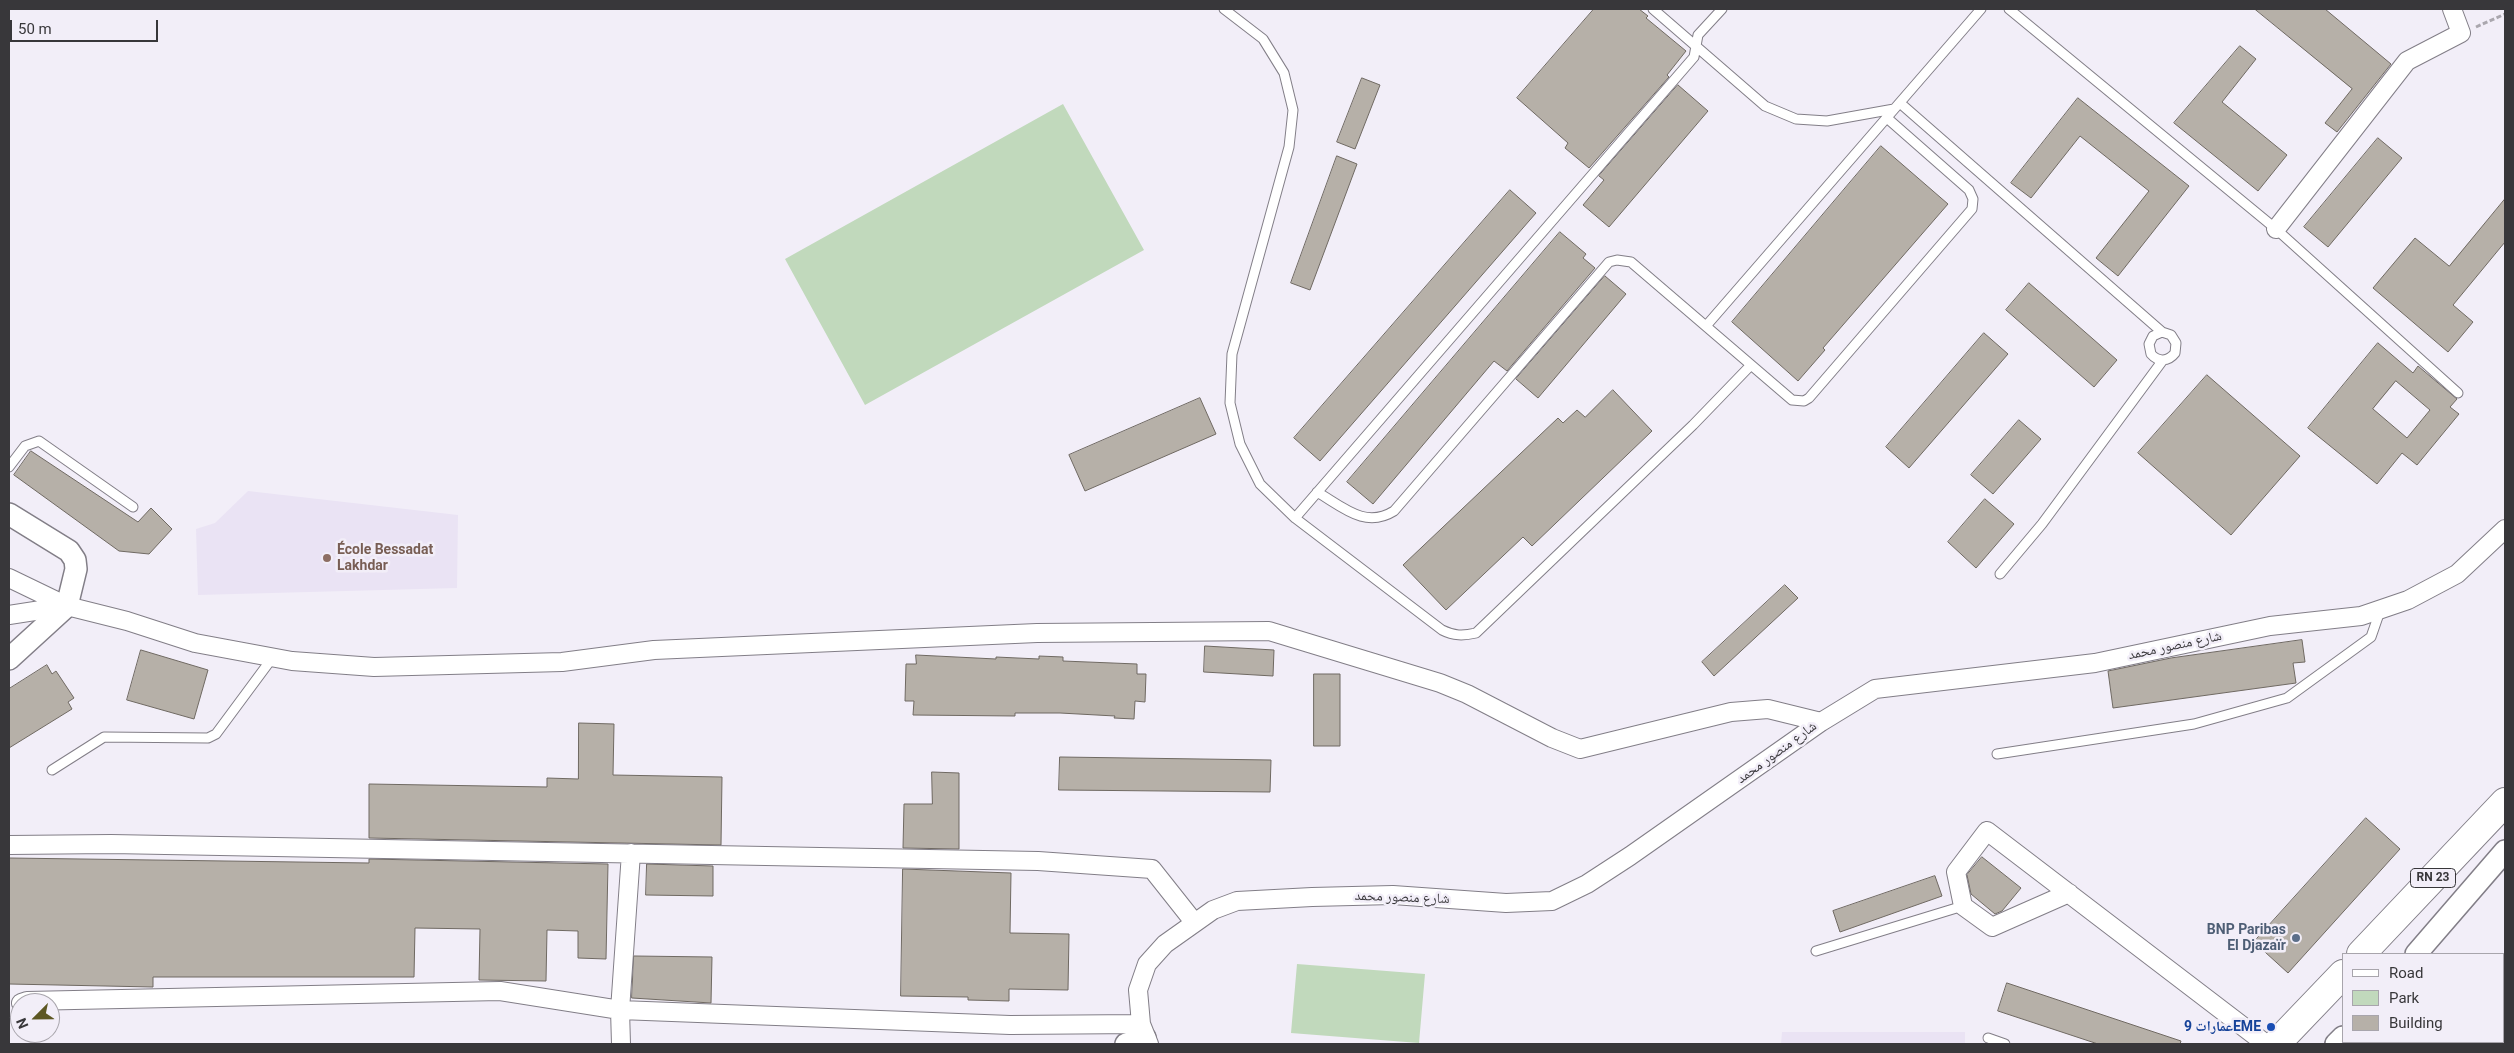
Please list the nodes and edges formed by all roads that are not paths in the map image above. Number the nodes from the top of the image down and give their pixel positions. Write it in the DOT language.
graph roads {
  1 [pos="1224,9"];
  2 [pos="1654,9"];
  3 [pos="1722,9"];
  4 [pos="1981,9"];
  5 [pos="2009,9"];
  6 [pos="2452,9"];
  7 [pos="1696,45"];
  8 [pos="1897,106"];
  9 [pos="1887,118"];
  10 [pos="2276,228"];
  11 [pos="1706,326"];
  12 [pos="2162,332"];
  13 [pos="2163,360"];
  14 [pos="1751,365"];
  15 [pos="2458,393"];
  16 [pos="9,467"];
  17 [pos="1317,492"];
  18 [pos="133,507"];
  19 [pos="9,514"];
  20 [pos="1295,518"];
  21 [pos="2505,529"];
  22 [pos="2000,574"];
  23 [pos="9,578"];
  24 [pos="67,606"];
  25 [pos="2380,610"];
  26 [pos="9,615"];
  27 [pos="273,657"];
  28 [pos="9,658"];
  29 [pos="1821,722"];
  30 [pos="1997,754"];
  31 [pos="52,770"];
  32 [pos="2505,802"];
  33 [pos="9,845"];
  34 [pos="2505,850"];
  35 [pos="631,853"];
  36 [pos="2069,893"];
  37 [pos="1962,906"];
  38 [pos="1194,922"];
  39 [pos="1816,952"];
  40 [pos="2362,953"];
  41 [pos="2417,953"];
  42 [pos="2342,975"];
  43 [pos="60,1000"];
  44 [pos="620,1010"];
  45 [pos="1140,1037"];
  46 [pos="1988,1038"];
  47 [pos="621,1044"];
  48 [pos="2004,1044"];
  49 [pos="2266,1044"];
  50 [pos="2276,1044"];
  1 -- 20 [label="lane"];
  2 -- 7 [label="lane"];
  3 -- 7 [label="lane"];
  4 -- 8 [label="lane"];
  5 -- 10 [label="lane"];
  6 -- 10 [label="street"];
  7 -- 8 [label="lane"];
  7 -- 17 [label="lane"];
  8 -- 9 [label="lane"];
  8 -- 12 [label="lane"];
  9 -- 11 [label="lane"];
  9 -- 14 [label="lane"];
  10 -- 15 [label="lane"];
  11 -- 14 [label="lane"];
  11 -- 17 [label="lane"];
  12 -- 13 [label="lane"];
  12 -- 13 [label="lane"];
  13 -- 22 [label="lane"];
  14 -- 20 [label="lane"];
  16 -- 18 [label="lane"];
  17 -- 20 [label="lane"];
  19 -- 24 [label="street"];
  21 -- 25 [label="street, شارع منصور محمد"];
  23 -- 24 [label="street"];
  24 -- 26 [label="street"];
  24 -- 27 [label="street"];
  24 -- 28 [label="street"];
  25 -- 29 [label="street, شارع منصور محمد"];
  25 -- 30 [label="lane"];
  27 -- 29 [label="street"];
  27 -- 31 [label="lane"];
  29 -- 38 [label="street, شارع منصور محمد"];
  32 -- 40 [label="main road, RN 23"];
  33 -- 35 [label="street"];
  34 -- 41 [label="street"];
  35 -- 38 [label="street"];
  35 -- 44 [label="street"];
  36 -- 37 [label="street"];
  36 -- 37 [label="street"];
  36 -- 49 [label="street"];
  37 -- 39 [label="lane"];
  38 -- 45 [label="street, شارع منصور محمد"];
  42 -- 50 [label="main road"];
  43 -- 44 [label="street"];
  44 -- 45 [label="street"];
  44 -- 47 [label="street"];
  46 -- 48 [label="lane"];
}
